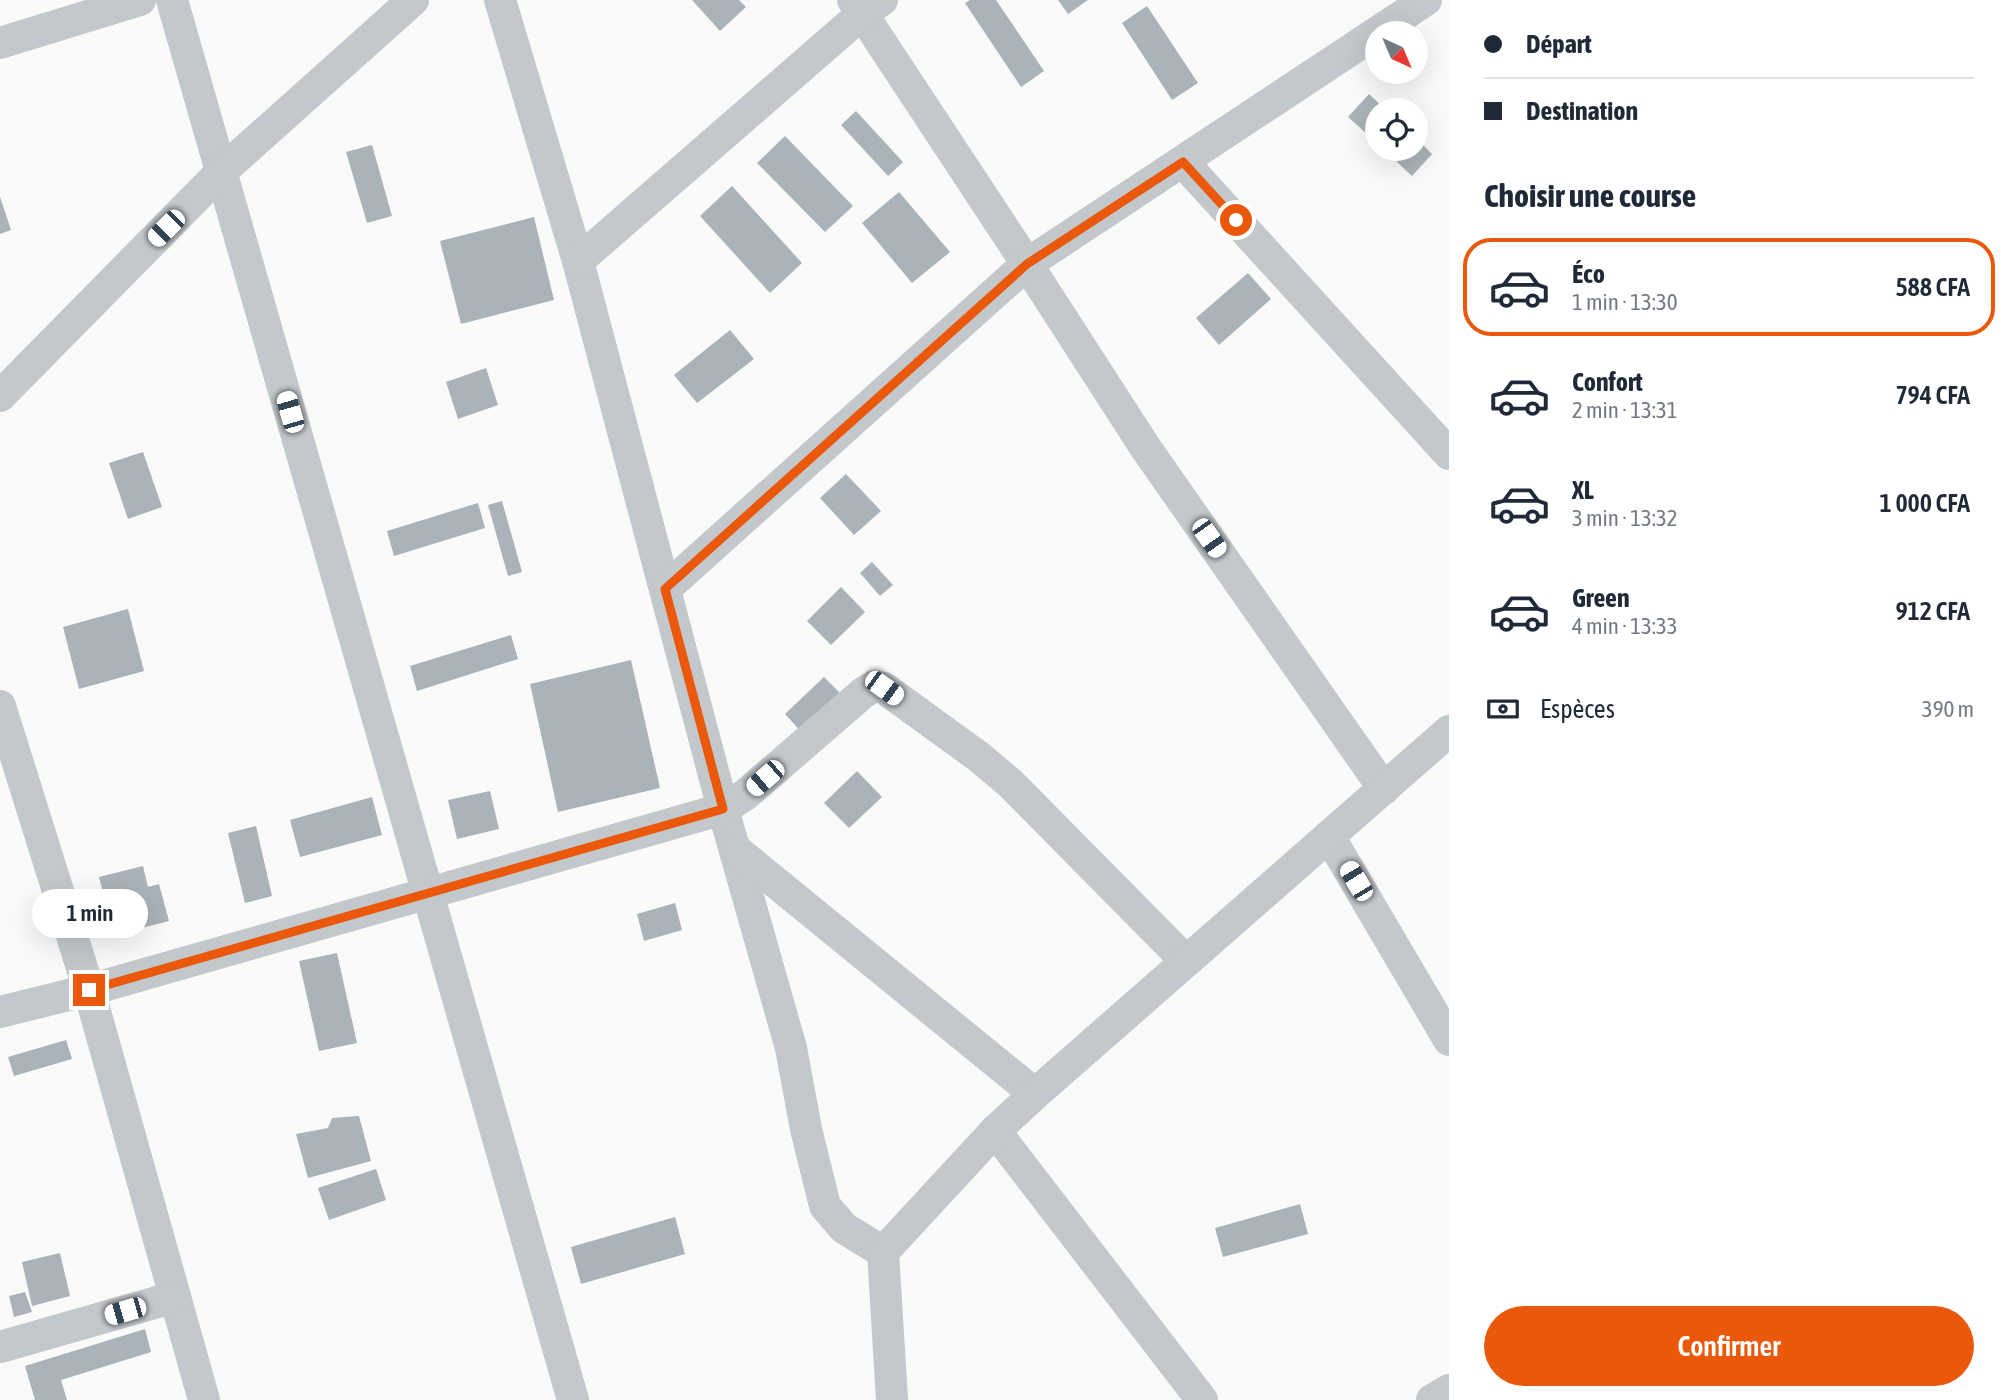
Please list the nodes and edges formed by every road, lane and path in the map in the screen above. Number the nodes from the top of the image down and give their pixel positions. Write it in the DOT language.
graph roads {
  1 [pos="140,0"];
  2 [pos="172,0"];
  3 [pos="413,0"];
  4 [pos="500,0"];
  5 [pos="1426,0"];
  6 [pos="866,4"];
  7 [pos="0,43"];
  8 [pos="1183,162"];
  9 [pos="222,171"];
  10 [pos="578,261"];
  11 [pos="1027,264"];
  12 [pos="0,396"];
  13 [pos="1449,454"];
  14 [pos="665,589"];
  15 [pos="0,706"];
  16 [pos="1449,732"];
  17 [pos="1384,789"];
  18 [pos="723,809"];
  19 [pos="1329,836"];
  20 [pos="737,851"];
  21 [pos="428,893"];
  22 [pos="1185,961"];
  23 [pos="89,990"];
  24 [pos="0,1012"];
  25 [pos="1449,1040"];
  26 [pos="1035,1094"];
  27 [pos="995,1131"];
  28 [pos="883,1252"];
  29 [pos="175,1297"];
  30 [pos="0,1347"];
  31 [pos="1449,1390"];
  32 [pos="886,1394"];
  33 [pos="204,1400"];
  34 [pos="573,1400"];
  35 [pos="1202,1400"];
  36 [pos="1432,1400"];
  1 -- 7 [label="street"];
  2 -- 9 [label="street"];
  3 -- 9 [label="street"];
  4 -- 10 [label="street"];
  5 -- 8 [label="street"];
  6 -- 10 [label="street"];
  6 -- 11 [label="street"];
  8 -- 11 [label="street"];
  8 -- 13 [label="street"];
  9 -- 12 [label="street"];
  9 -- 21 [label="street"];
  10 -- 14 [label="street"];
  11 -- 14 [label="street"];
  11 -- 17 [label="street"];
  14 -- 18 [label="street"];
  15 -- 23 [label="street"];
  16 -- 17 [label="street"];
  17 -- 19 [label="street"];
  18 -- 20 [label="street"];
  18 -- 21 [label="street"];
  18 -- 22 [label="street"];
  19 -- 22 [label="street"];
  19 -- 25 [label="street"];
  20 -- 26 [label="street"];
  20 -- 28 [label="street"];
  21 -- 23 [label="street"];
  21 -- 34 [label="street"];
  22 -- 26 [label="street"];
  23 -- 24 [label="street"];
  23 -- 29 [label="street"];
  26 -- 27 [label="street"];
  27 -- 28 [label="street"];
  27 -- 35 [label="street"];
  28 -- 32 [label="street"];
  29 -- 30 [label="street"];
  29 -- 33 [label="street"];
  31 -- 36 [label="street"];
}
